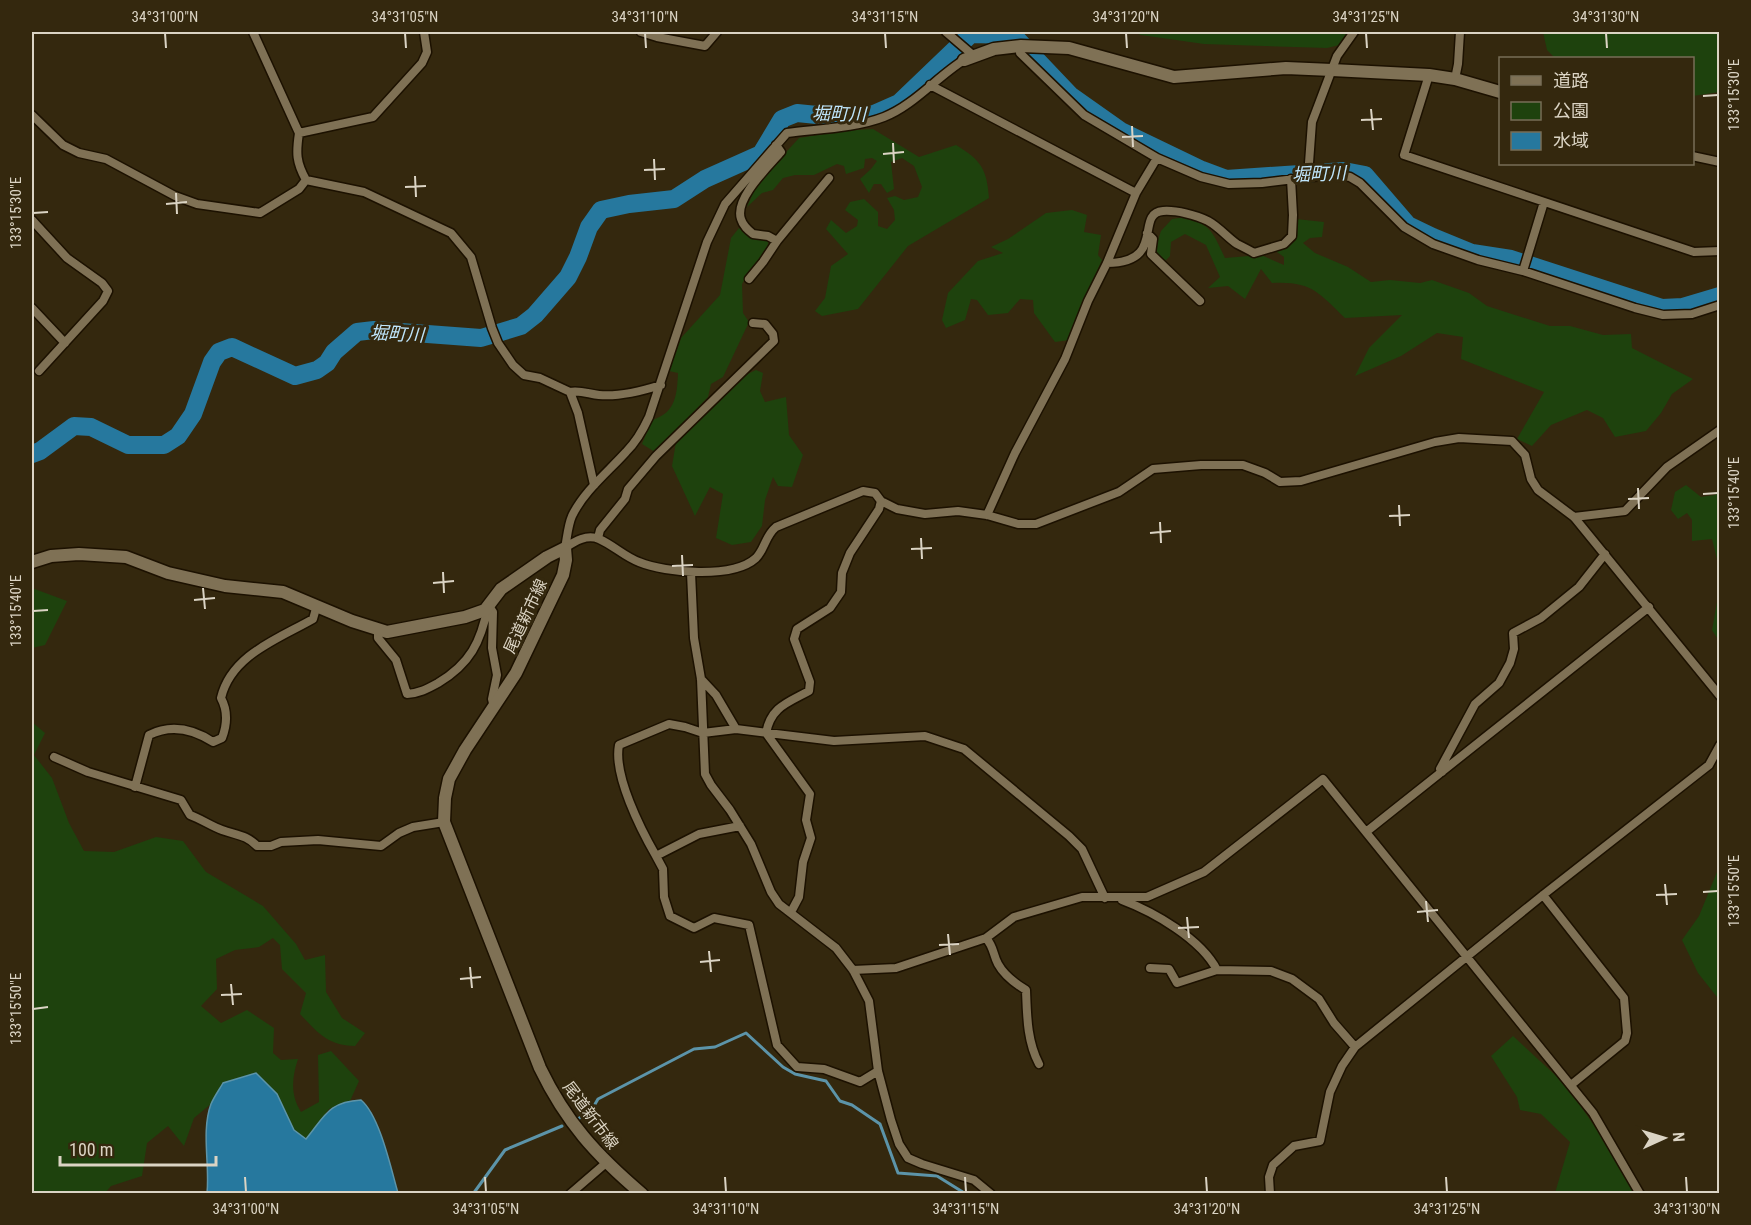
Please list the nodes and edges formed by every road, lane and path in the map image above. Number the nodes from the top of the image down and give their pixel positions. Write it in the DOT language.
graph roads {
  1 [pos="253,32"];
  2 [pos="424,32"];
  3 [pos="641,32"];
  4 [pos="717,32"];
  5 [pos="946,32"];
  6 [pos="1354,32"];
  7 [pos="1460,32"];
  8 [pos="1021,46"];
  9 [pos="969,58"];
  10 [pos="1332,70"];
  11 [pos="1429,75"];
  12 [pos="1455,79"];
  13 [pos="930,85"];
  14 [pos="1499,92"];
  15 [pos="32,115"];
  16 [pos="299,133"];
  17 [pos="776,145"];
  18 [pos="1694,156"];
  19 [pos="1157,158"];
  20 [pos="1719,162"];
  21 [pos="1311,177"];
  22 [pos="829,178"];
  23 [pos="1291,179"];
  24 [pos="306,180"];
  25 [pos="1136,194"];
  26 [pos="1544,202"];
  27 [pos="32,220"];
  28 [pos="1147,233"];
  29 [pos="777,241"];
  30 [pos="1719,251"];
  31 [pos="1107,263"];
  32 [pos="1523,271"];
  33 [pos="749,279"];
  34 [pos="1200,302"];
  35 [pos="1719,305"];
  36 [pos="32,308"];
  37 [pos="753,323"];
  38 [pos="65,343"];
  39 [pos="39,371"];
  40 [pos="661,385"];
  41 [pos="570,392"];
  42 [pos="1719,430"];
  43 [pos="594,486"];
  44 [pos="881,501"];
  45 [pos="987,515"];
  46 [pos="1574,517"];
  47 [pos="598,538"];
  48 [pos="565,548"];
  49 [pos="1605,554"];
  50 [pos="32,562"];
  51 [pos="691,573"];
  52 [pos="318,605"];
  53 [pos="488,605"];
  54 [pos="1649,607"];
  55 [pos="378,629"];
  56 [pos="701,679"];
  57 [pos="1719,696"];
  58 [pos="494,707"];
  59 [pos="736,729"];
  60 [pos="766,733"];
  61 [pos="704,734"];
  62 [pos="1719,745"];
  63 [pos="54,757"];
  64 [pos="1442,772"];
  65 [pos="135,787"];
  66 [pos="444,822"];
  67 [pos="740,826"];
  68 [pos="1366,832"];
  69 [pos="656,856"];
  70 [pos="1543,895"];
  71 [pos="1105,898"];
  72 [pos="1118,898"];
  73 [pos="791,912"];
  74 [pos="986,938"];
  75 [pos="1468,957"];
  76 [pos="1150,968"];
  77 [pos="853,970"];
  78 [pos="1217,970"];
  79 [pos="1355,1047"];
  80 [pos="1039,1064"];
  81 [pos="878,1071"];
  82 [pos="1570,1085"];
  83 [pos="606,1163"];
  84 [pos="570,1194"];
  85 [pos="642,1194"];
  86 [pos="992,1194"];
  87 [pos="1270,1194"];
  88 [pos="1640,1194"];
  1 -- 16 [label="street"];
  2 -- 16 [label="street"];
  3 -- 4 [label="street"];
  5 -- 9 [label="street"];
  6 -- 10 [label="street"];
  7 -- 12 [label="street"];
  8 -- 9 [label="main road"];
  8 -- 10 [label="main road"];
  8 -- 19 [label="street"];
  9 -- 13 [label="street"];
  10 -- 11 [label="main road"];
  10 -- 21 [label="street"];
  11 -- 12 [label="main road"];
  11 -- 26 [label="street"];
  12 -- 14 [label="main road"];
  13 -- 17 [label="street"];
  13 -- 25 [label="street"];
  15 -- 24 [label="street"];
  16 -- 24 [label="street"];
  17 -- 29 [label="street"];
  17 -- 40 [label="street"];
  18 -- 20 [label="street"];
  19 -- 23 [label="street"];
  19 -- 25 [label="street"];
  21 -- 23 [label="street"];
  21 -- 32 [label="street"];
  22 -- 29 [label="street"];
  23 -- 28 [label="street"];
  24 -- 41 [label="street"];
  25 -- 31 [label="street"];
  26 -- 30 [label="street"];
  26 -- 32 [label="street"];
  27 -- 38 [label="street"];
  28 -- 31 [label="street"];
  28 -- 34 [label="street"];
  29 -- 33 [label="street"];
  31 -- 45 [label="street"];
  32 -- 35 [label="street"];
  36 -- 38 [label="street"];
  37 -- 47 [label="street"];
  38 -- 39 [label="street"];
  40 -- 41 [label="street"];
  40 -- 43 [label="street"];
  41 -- 43 [label="street"];
  42 -- 46 [label="street"];
  43 -- 48 [label="street"];
  44 -- 45 [label="street"];
  44 -- 51 [label="street"];
  44 -- 60 [label="street"];
  45 -- 46 [label="street"];
  46 -- 49 [label="street"];
  47 -- 48 [label="street"];
  47 -- 51 [label="street"];
  48 -- 53 [label="main road, 尾道新市線"];
  48 -- 58 [label="main road, 尾道新市線"];
  49 -- 54 [label="street"];
  49 -- 64 [label="street"];
  50 -- 52 [label="main road, 尾道新市線"];
  51 -- 56 [label="street"];
  52 -- 55 [label="main road, 尾道新市線"];
  52 -- 65 [label="street"];
  53 -- 55 [label="main road, 尾道新市線"];
  53 -- 55 [label="street"];
  53 -- 58 [label="street"];
  54 -- 57 [label="street"];
  54 -- 64 [label="street"];
  56 -- 59 [label="street"];
  56 -- 61 [label="street"];
  58 -- 66 [label="main road, 尾道新市線"];
  59 -- 60 [label="street"];
  59 -- 61 [label="street"];
  60 -- 71 [label="street"];
  60 -- 73 [label="street"];
  61 -- 67 [label="street"];
  61 -- 69 [label="street"];
  62 -- 70 [label="street"];
  63 -- 65 [label="street"];
  64 -- 68 [label="street"];
  65 -- 66 [label="street"];
  66 -- 83 [label="main road, 尾道新市線"];
  67 -- 69 [label="street"];
  67 -- 73 [label="street"];
  68 -- 72 [label="street"];
  68 -- 75 [label="street"];
  69 -- 81 [label="street"];
  70 -- 75 [label="street"];
  70 -- 82 [label="street"];
  71 -- 72 [label="street"];
  71 -- 74 [label="street"];
  72 -- 78 [label="street"];
  73 -- 77 [label="street"];
  74 -- 77 [label="street"];
  74 -- 80 [label="street"];
  75 -- 79 [label="street"];
  75 -- 82 [label="street"];
  76 -- 78 [label="street"];
  77 -- 81 [label="street"];
  78 -- 79 [label="street"];
  79 -- 87 [label="street"];
  81 -- 86 [label="street"];
  82 -- 88 [label="street"];
  83 -- 84 [label="street"];
  83 -- 85 [label="main road, 尾道新市線"];
}
